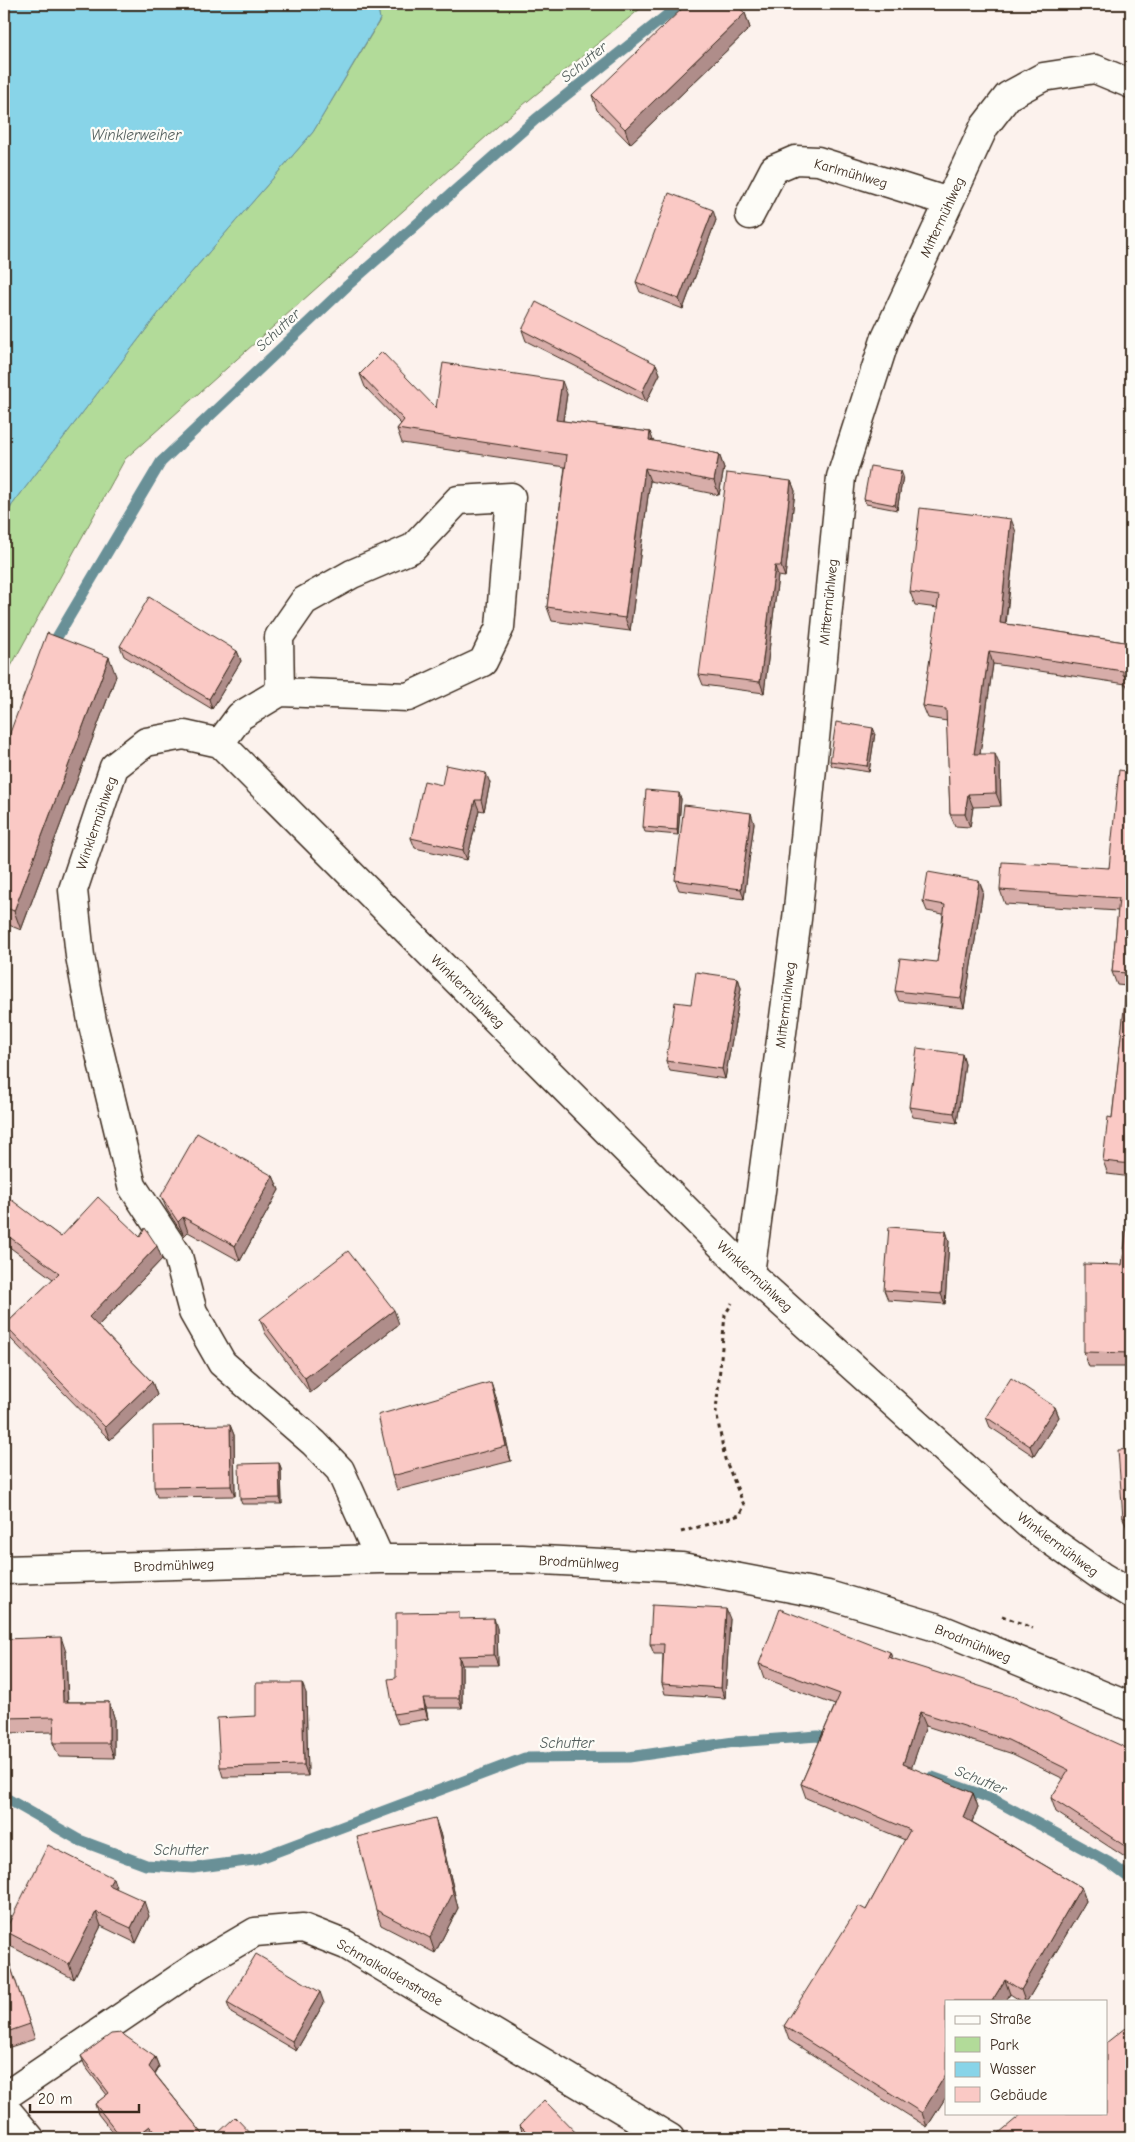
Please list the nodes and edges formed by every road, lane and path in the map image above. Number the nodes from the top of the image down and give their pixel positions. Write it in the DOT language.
graph roads {
  1 [pos="1131,84"];
  2 [pos="949,202"];
  3 [pos="750,214"];
  4 [pos="280,692"];
  5 [pos="220,743"];
  6 [pos="750,1274"];
  7 [pos="674,1538"];
  8 [pos="380,1559"];
  9 [pos="4,1570"];
  10 [pos="1131,1594"];
  11 [pos="1131,1707"];
  12 [pos="4,2097"];
  13 [pos="4,2107"];
  14 [pos="30,2138"];
  15 [pos="670,2138"];
  1 -- 2 [label="street, Mittermühlweg"];
  2 -- 3 [label="street, Karlmühlweg"];
  2 -- 6 [label="street, Mittermühlweg"];
  4 -- 4 [label="street"];
  4 -- 5 [label="street"];
  5 -- 6 [label="street, Winklermühlweg"];
  5 -- 8 [label="street, Winklermühlweg"];
  6 -- 7 [label="path"];
  6 -- 10 [label="street, Winklermühlweg"];
  8 -- 9 [label="street, Brodmühlweg"];
  8 -- 11 [label="street, Brodmühlweg"];
  12 -- 15 [label="street, Schmalkaldenstraße"];
  13 -- 14 [label="street"];
}
